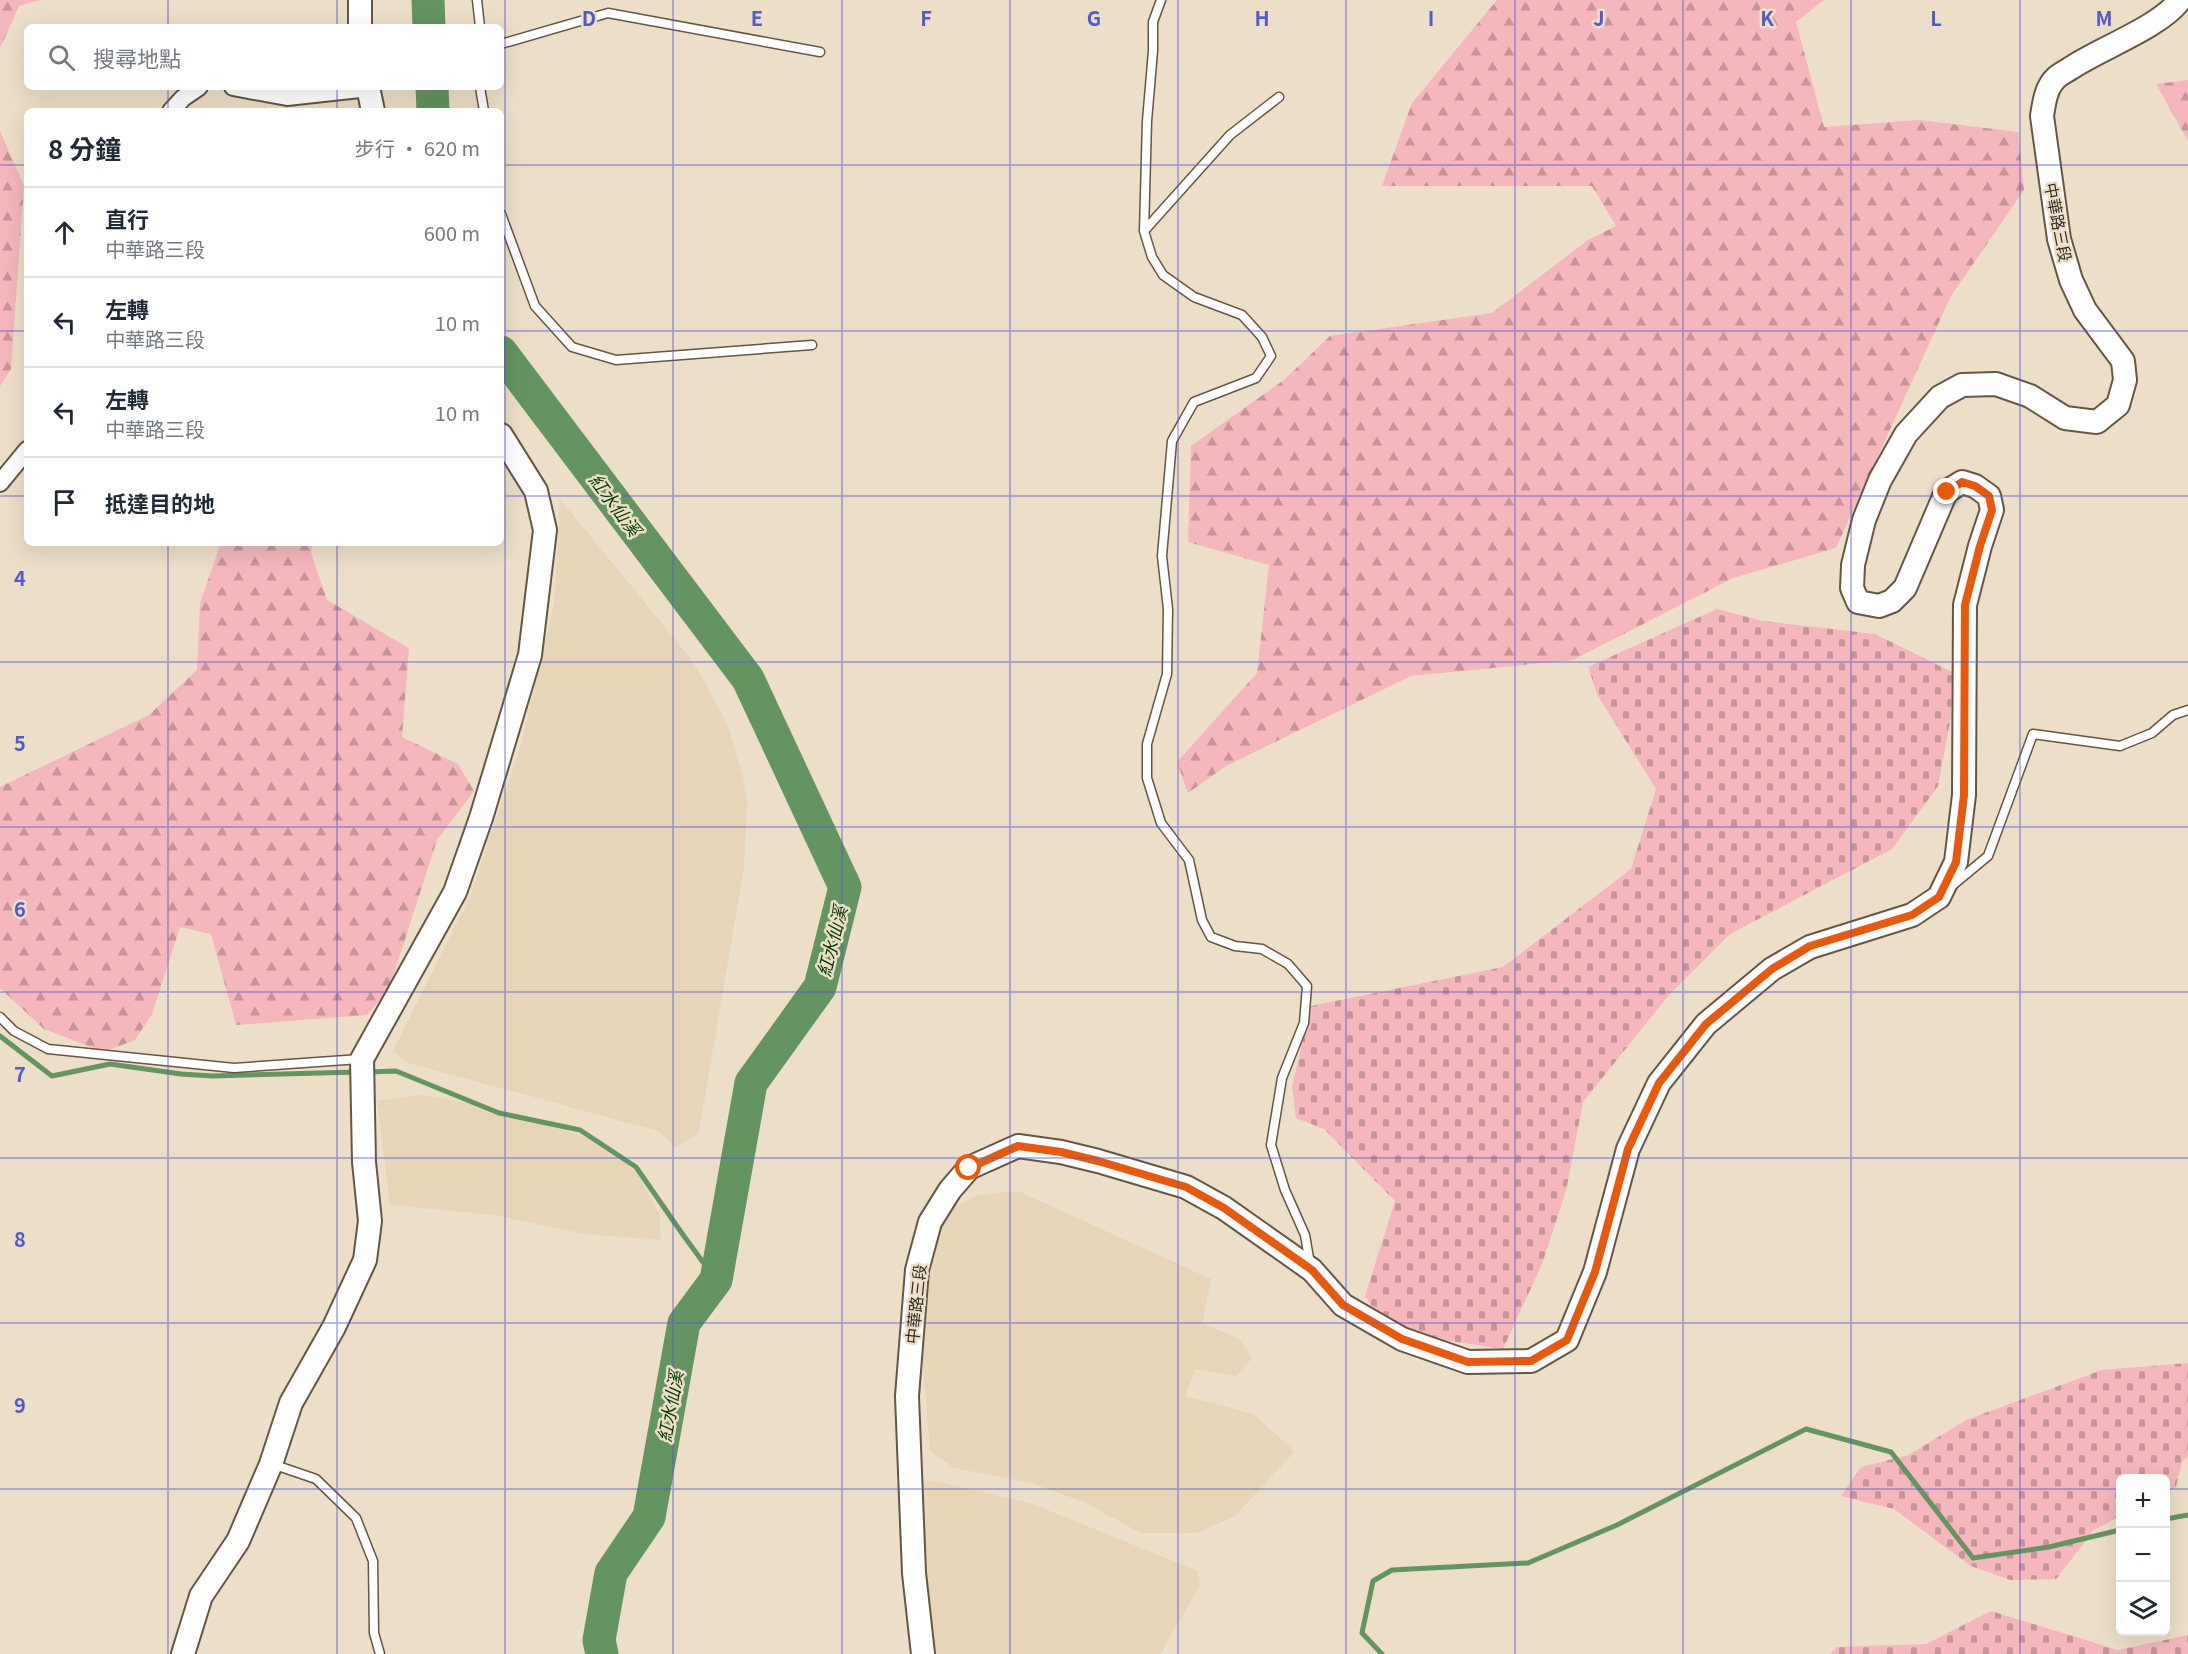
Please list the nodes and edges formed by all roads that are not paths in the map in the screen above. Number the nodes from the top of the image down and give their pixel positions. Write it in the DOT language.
graph roads {
  1 [pos="360,0"];
  2 [pos="477,0"];
  3 [pos="1161,0"];
  4 [pos="2180,0"];
  5 [pos="360,24"];
  6 [pos="480,24"];
  7 [pos="504,43"];
  8 [pos="820,52"];
  9 [pos="195,90"];
  10 [pos="249,90"];
  11 [pos="345,90"];
  12 [pos="370,90"];
  13 [pos="480,90"];
  14 [pos="1279,98"];
  15 [pos="174,108"];
  16 [pos="373,108"];
  17 [pos="484,108"];
  18 [pos="504,222"];
  19 [pos="1144,231"];
  20 [pos="813,345"];
  21 [pos="504,440"];
  22 [pos="24,454"];
  23 [pos="0,483"];
  24 [pos="2188,710"];
  25 [pos="1939,897"];
  26 [pos="0,1017"];
  27 [pos="362,1060"];
  28 [pos="1312,1270"];
  29 [pos="271,1464"];
  30 [pos="183,1654"];
  31 [pos="380,1654"];
  32 [pos="923,1654"];
  1 -- 5 [label="main road"];
  2 -- 6 [label="lane"];
  3 -- 19 [label="lane"];
  4 -- 25 [label="main road, 中華路三段"];
  7 -- 8 [label="lane"];
  9 -- 15 [label="street"];
  10 -- 11 [label="street"];
  12 -- 16 [label="main road"];
  13 -- 17 [label="lane"];
  14 -- 19 [label="lane"];
  18 -- 20 [label="lane"];
  19 -- 28 [label="lane"];
  21 -- 27 [label="main road"];
  22 -- 23 [label="street"];
  24 -- 25 [label="lane"];
  25 -- 28 [label="main road, 中華路三段"];
  26 -- 27 [label="lane"];
  27 -- 29 [label="main road"];
  28 -- 32 [label="main road, 中華路三段"];
  29 -- 30 [label="main road"];
  29 -- 31 [label="lane"];
}
